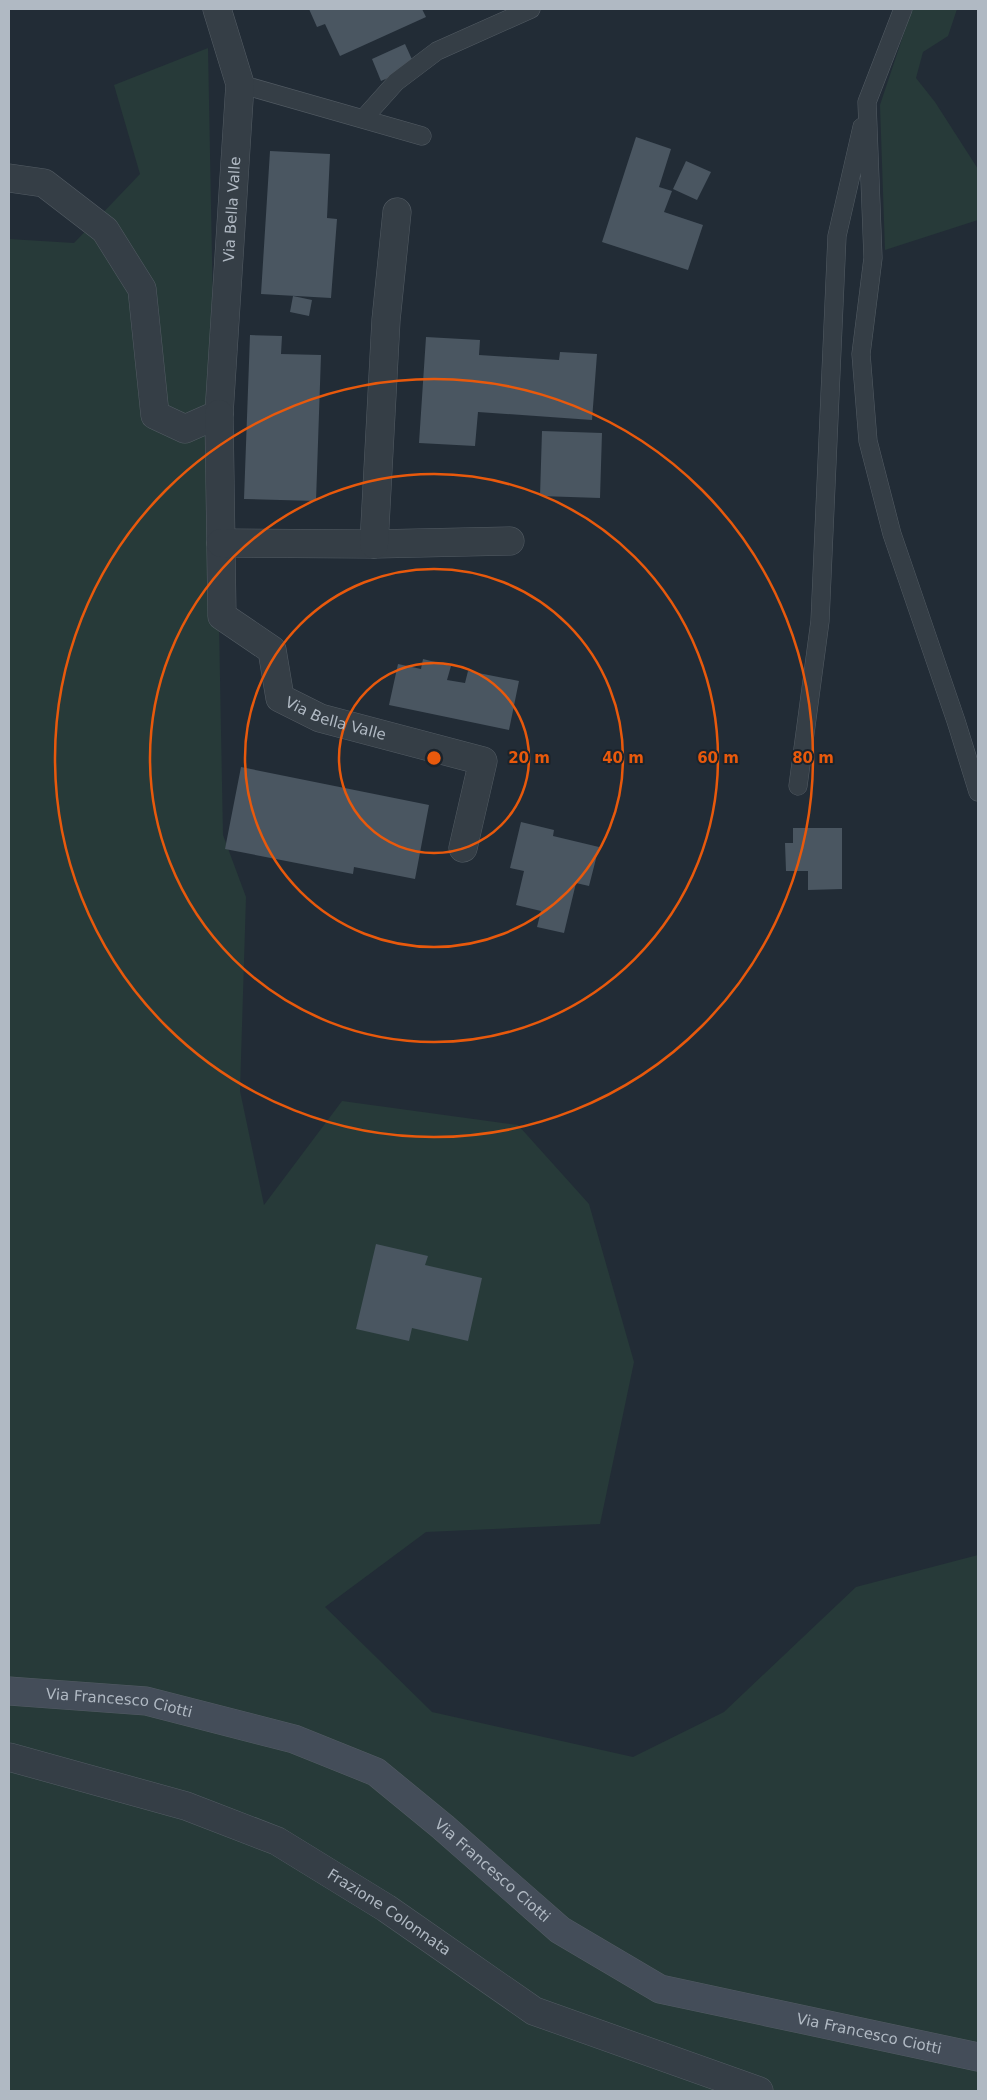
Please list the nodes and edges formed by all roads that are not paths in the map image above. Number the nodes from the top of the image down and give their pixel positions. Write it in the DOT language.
graph roads {
  1 [pos="217,9"];
  2 [pos="531,9"];
  3 [pos="904,9"];
  4 [pos="240,84"];
  5 [pos="867,102"];
  6 [pos="364,119"];
  7 [pos="422,136"];
  8 [pos="9,178"];
  9 [pos="397,212"];
  10 [pos="218,414"];
  11 [pos="510,541"];
  12 [pos="221,543"];
  13 [pos="374,544"];
  14 [pos="798,786"];
  15 [pos="978,792"];
  16 [pos="463,848"];
  17 [pos="9,1692"];
  18 [pos="9,1757"];
  19 [pos="978,2057"];
  20 [pos="759,2091"];
  1 -- 4 [label="street, Via Bella Valle"];
  2 -- 6 [label="lane"];
  3 -- 5 [label="lane"];
  4 -- 6 [label="lane"];
  4 -- 10 [label="street, Via Bella Valle"];
  5 -- 14 [label="lane"];
  5 -- 15 [label="lane"];
  6 -- 7 [label="lane"];
  8 -- 10 [label="street"];
  9 -- 13 [label="street"];
  10 -- 12 [label="street, Via Bella Valle"];
  11 -- 13 [label="street"];
  12 -- 13 [label="street"];
  12 -- 16 [label="street, Via Bella Valle"];
  17 -- 19 [label="street, Via Francesco Ciotti"];
  18 -- 20 [label="street, Frazione Colonnata"];
}
